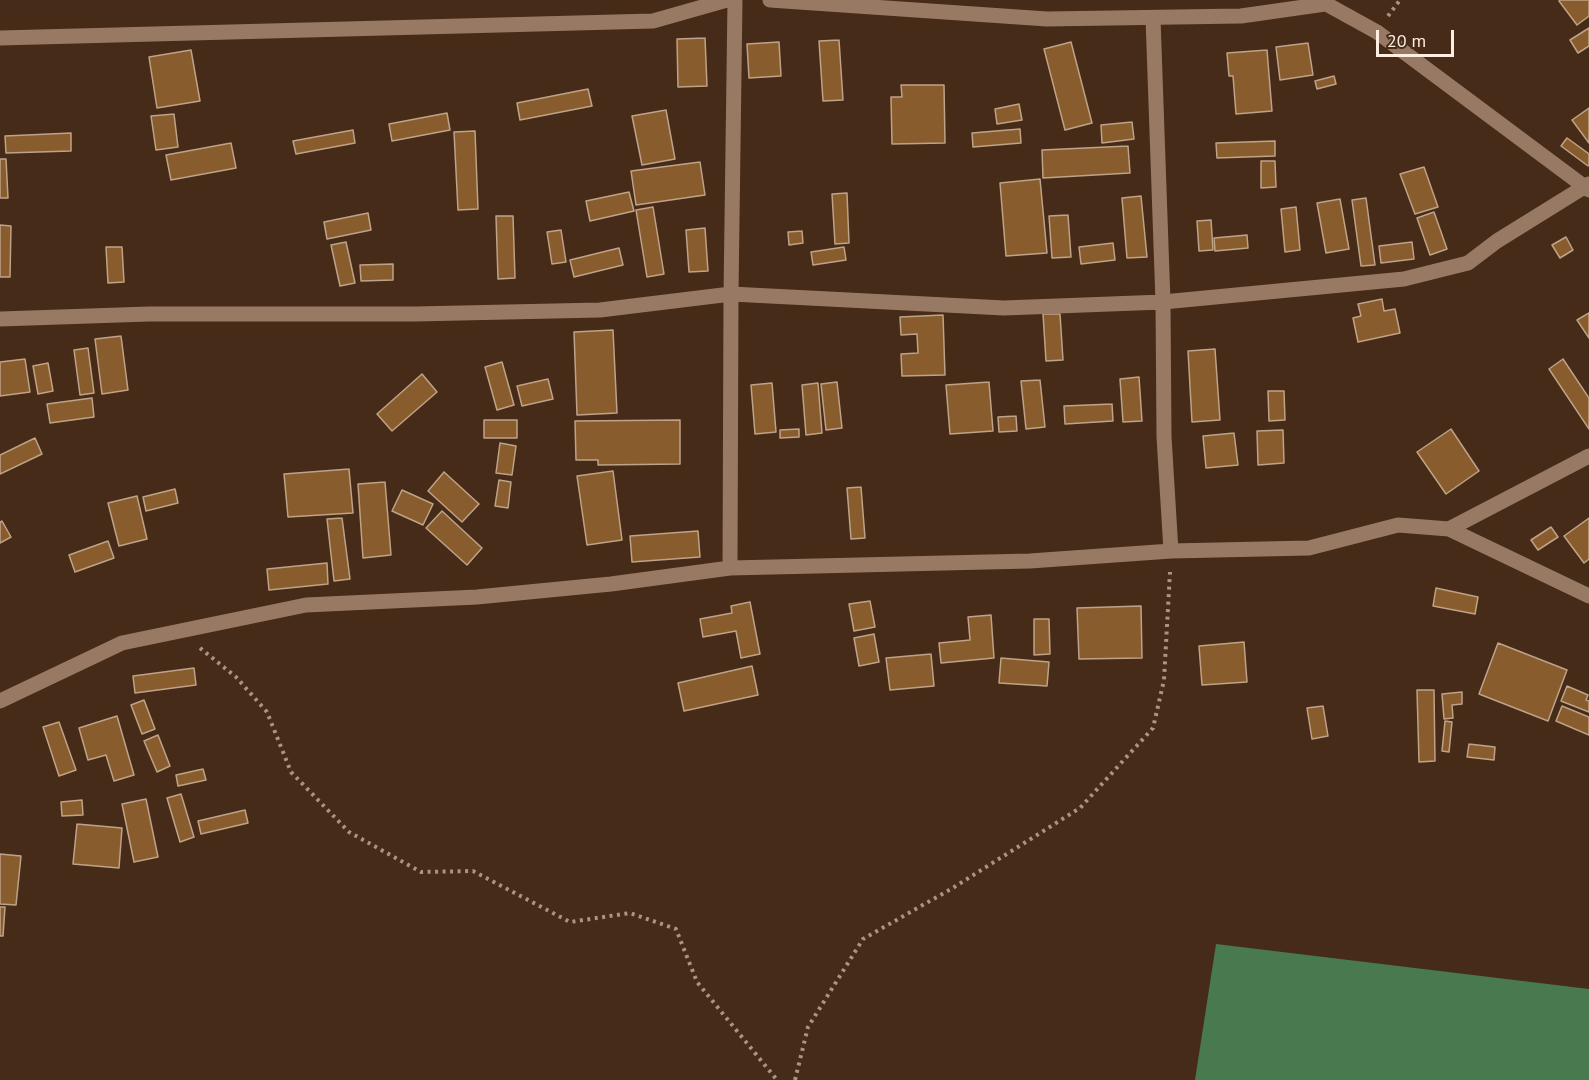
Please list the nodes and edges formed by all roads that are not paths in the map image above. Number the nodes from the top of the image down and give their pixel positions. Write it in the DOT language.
graph roads {
  1 [pos="727,0"];
  2 [pos="735,0"];
  3 [pos="770,0"];
  4 [pos="1322,2"];
  5 [pos="1153,18"];
  6 [pos="0,38"];
  7 [pos="1588,187"];
  8 [pos="731,294"];
  9 [pos="1163,302"];
  10 [pos="0,320"];
  11 [pos="1589,456"];
  12 [pos="1449,529"];
  13 [pos="1171,551"];
  14 [pos="730,568"];
  15 [pos="1589,596"];
  16 [pos="0,701"];
  1 -- 6 [label="street"];
  2 -- 8 [label="street"];
  3 -- 5 [label="street"];
  4 -- 5 [label="street"];
  4 -- 7 [label="street"];
  5 -- 9 [label="street"];
  7 -- 9 [label="street"];
  8 -- 9 [label="street"];
  8 -- 10 [label="street"];
  8 -- 14 [label="street"];
  9 -- 13 [label="street"];
  11 -- 12 [label="street"];
  12 -- 13 [label="street"];
  12 -- 15 [label="street"];
  13 -- 14 [label="street"];
  14 -- 16 [label="street"];
}
